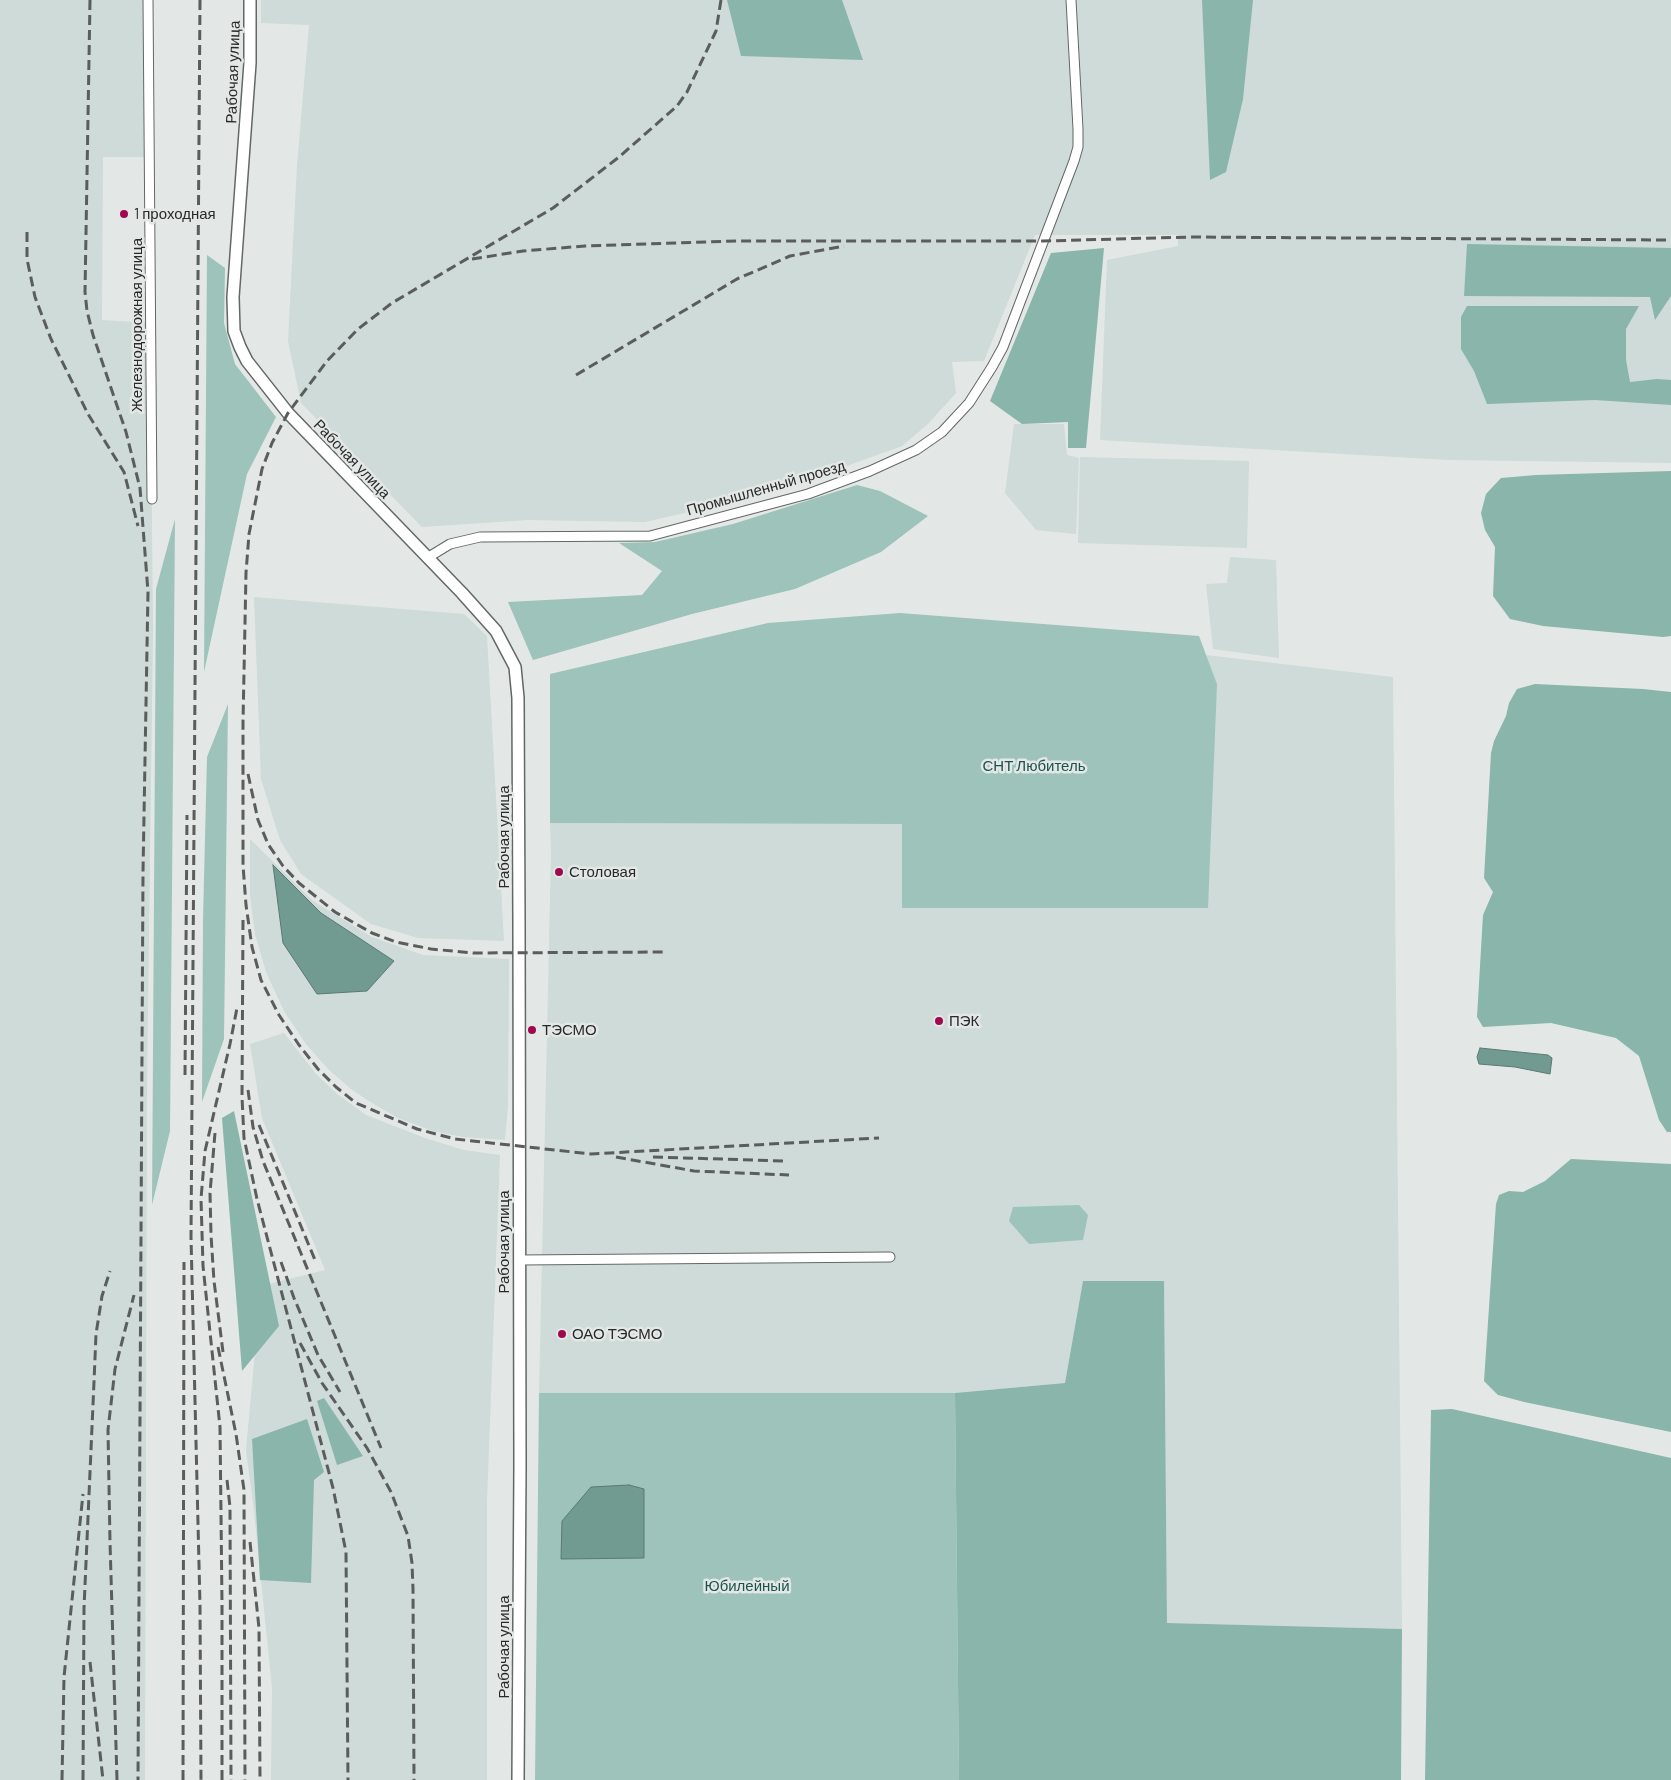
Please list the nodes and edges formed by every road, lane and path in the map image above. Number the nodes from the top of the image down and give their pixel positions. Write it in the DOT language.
graph roads {
  1 [pos="148,0"];
  2 [pos="250,0"];
  3 [pos="1071,0"];
  4 [pos="152,499"];
  5 [pos="427,558"];
  6 [pos="890,1257"];
  7 [pos="520,1260"];
  8 [pos="518,1780"];
  1 -- 4 [label="street, Железнодорожная улица"];
  2 -- 5 [label="street, Рабочая улица"];
  3 -- 5 [label="street, Промышленный проезд"];
  5 -- 7 [label="street, Рабочая улица"];
  6 -- 7 [label="street"];
  7 -- 8 [label="street, Рабочая улица"];
}
